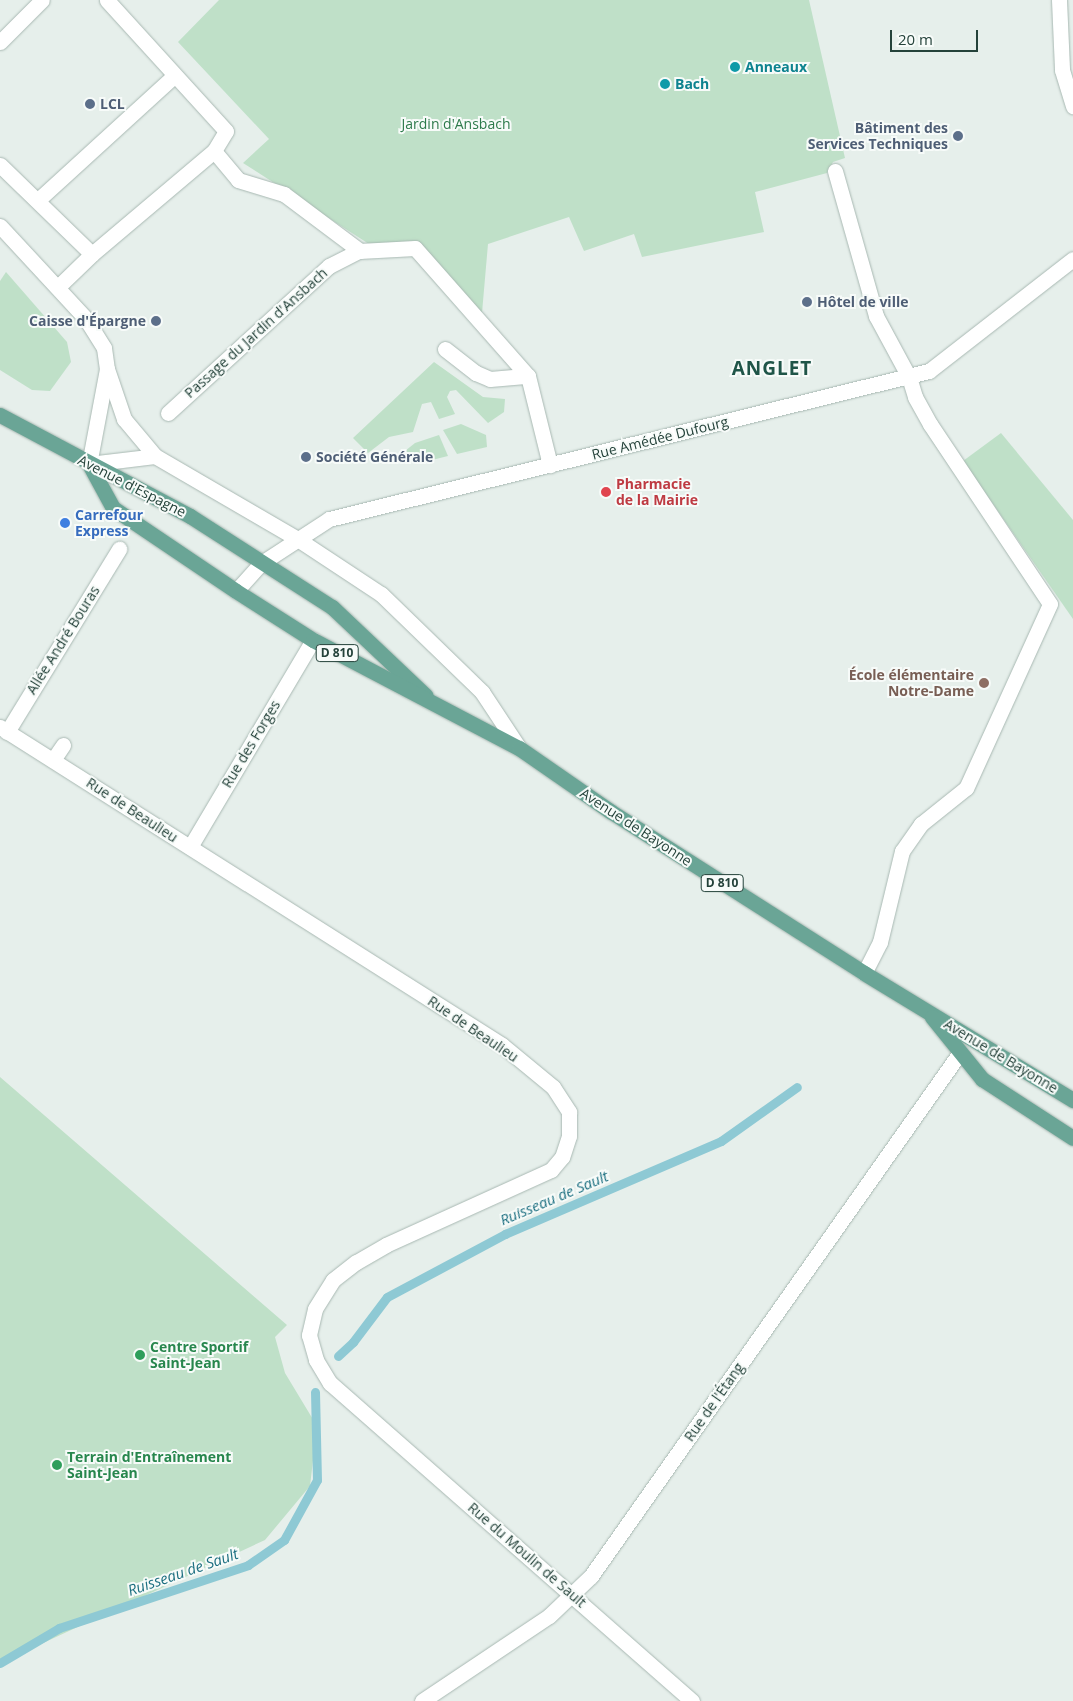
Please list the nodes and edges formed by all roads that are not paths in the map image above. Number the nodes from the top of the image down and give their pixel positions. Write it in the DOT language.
graph roads {
  1 [pos="107,0"];
  2 [pos="1058,0"];
  3 [pos="34,3"];
  4 [pos="0,42"];
  5 [pos="174,76"];
  6 [pos="1073,106"];
  7 [pos="214,151"];
  8 [pos="0,165"];
  9 [pos="836,171"];
  10 [pos="38,200"];
  11 [pos="0,226"];
  12 [pos="360,251"];
  13 [pos="92,254"];
  14 [pos="1073,259"];
  15 [pos="58,287"];
  16 [pos="445,349"];
  17 [pos="107,369"];
  18 [pos="528,376"];
  19 [pos="909,377"];
  20 [pos="168,413"];
  21 [pos="0,415"];
  22 [pos="155,456"];
  23 [pos="89,464"];
  24 [pos="550,465"];
  25 [pos="296,538"];
  26 [pos="119,549"];
  27 [pos="260,564"];
  28 [pos="236,592"];
  29 [pos="314,640"];
  30 [pos="442,710"];
  31 [pos="3,730"];
  32 [pos="63,745"];
  33 [pos="519,748"];
  34 [pos="53,760"];
  35 [pos="190,847"];
  36 [pos="864,973"];
  37 [pos="928,1011"];
  38 [pos="960,1054"];
  39 [pos="1073,1100"];
  40 [pos="1073,1138"];
  41 [pos="361,1409"];
  42 [pos="573,1594"];
  43 [pos="422,1701"];
  44 [pos="692,1701"];
  1 -- 5 [label="street"];
  2 -- 6 [label="street"];
  3 -- 4 [label="street"];
  5 -- 7 [label="street"];
  5 -- 10 [label="street"];
  7 -- 12 [label="street"];
  7 -- 13 [label="street"];
  8 -- 10 [label="street"];
  9 -- 19 [label="street"];
  10 -- 13 [label="street"];
  11 -- 15 [label="street"];
  12 -- 18 [label="street, Passage du Jardin d'Ansbach"];
  12 -- 20 [label="street, Passage du Jardin d'Ansbach"];
  13 -- 15 [label="street"];
  14 -- 19 [label="street, Rue Amédée Dufourg"];
  15 -- 17 [label="street"];
  16 -- 18 [label="street"];
  17 -- 22 [label="street"];
  17 -- 23 [label="street"];
  18 -- 24 [label="street"];
  19 -- 24 [label="street, Rue Amédée Dufourg"];
  19 -- 36 [label="street"];
  21 -- 23 [label="main road, Avenue d'Espagne / D 810"];
  22 -- 23 [label="street"];
  22 -- 25 [label="street"];
  23 -- 27 [label="main road, Avenue d'Espagne / D 810"];
  23 -- 28 [label="main road, D 810"];
  24 -- 25 [label="street, Rue Amédée Dufourg"];
  25 -- 27 [label="street, Rue Amédée Dufourg"];
  25 -- 33 [label="street"];
  26 -- 31 [label="street, Allée André Bouras"];
  27 -- 28 [label="street, Rue Amédée Dufourg"];
  27 -- 30 [label="main road, D 810"];
  28 -- 29 [label="main road, D 810"];
  29 -- 30 [label="main road, D 810"];
  29 -- 35 [label="street, Rue des Forges"];
  30 -- 33 [label="main road, Avenue de Bayonne / D 810"];
  31 -- 34 [label="street, Rue de Beaulieu"];
  32 -- 34 [label="street"];
  33 -- 36 [label="main road, Avenue de Bayonne / D 810"];
  34 -- 35 [label="street, Rue de Beaulieu"];
  35 -- 41 [label="street, Rue de Beaulieu"];
  36 -- 37 [label="main road, Avenue de Bayonne / D 810"];
  37 -- 38 [label="main road, Avenue de Bayonne / D 810"];
  37 -- 39 [label="main road, Avenue de Bayonne / D 810"];
  38 -- 40 [label="main road, Avenue de Bayonne / D 810"];
  38 -- 42 [label="street, Rue de l'Étang"];
  41 -- 42 [label="street, Rue du Moulin de Sault"];
  42 -- 43 [label="street, Rue de l'Étang"];
  42 -- 44 [label="street, Rue du Moulin de Sault"];
}
